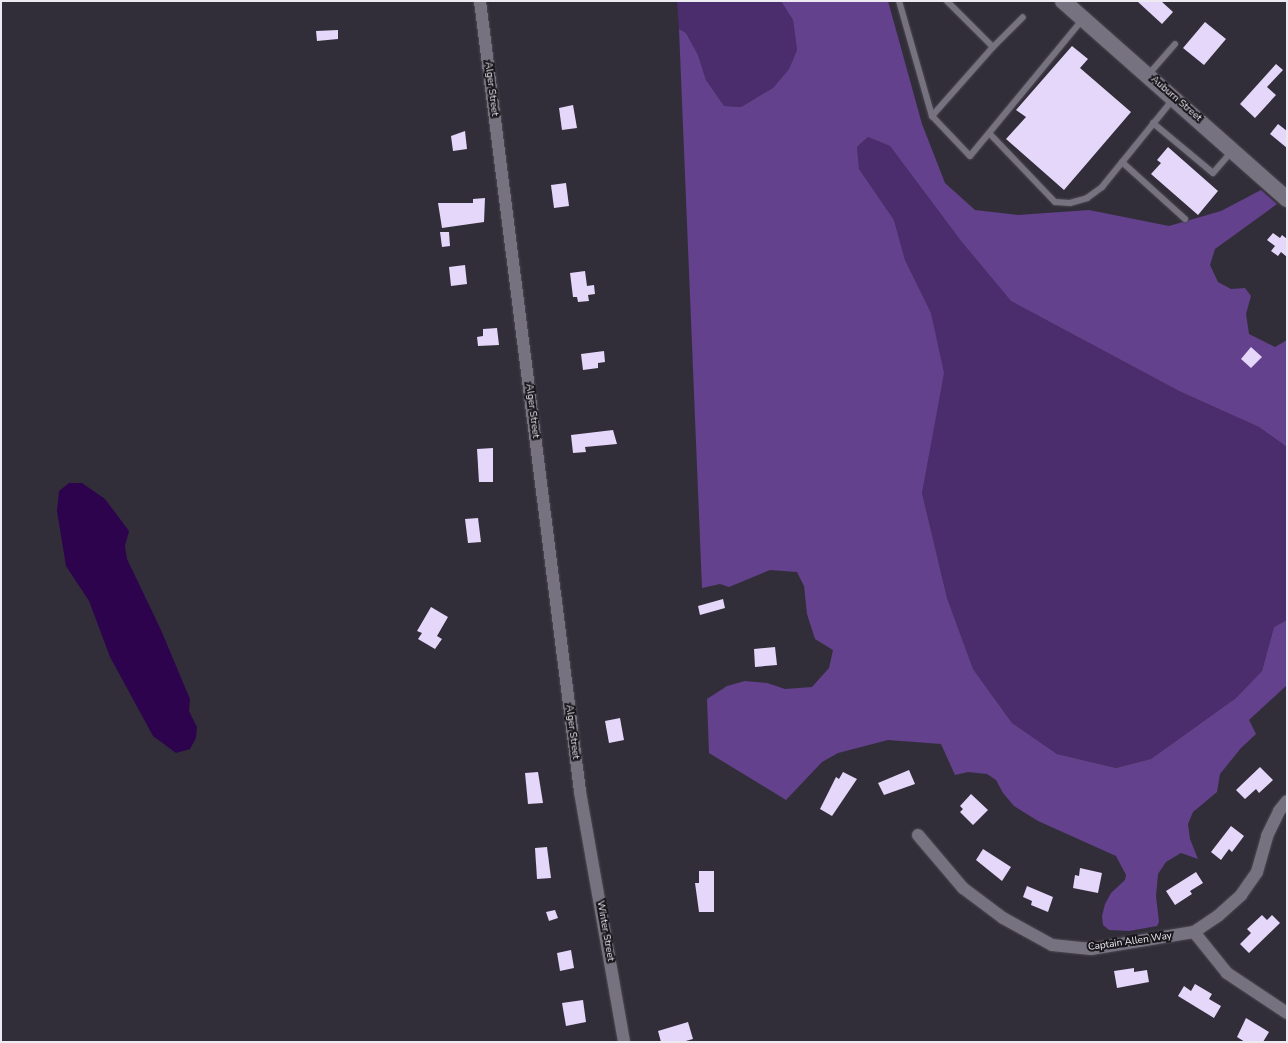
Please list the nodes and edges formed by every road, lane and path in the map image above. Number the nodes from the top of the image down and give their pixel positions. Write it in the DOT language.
graph roads {
  1 [pos="480,1"];
  2 [pos="899,1"];
  3 [pos="947,1"];
  4 [pos="1063,1"];
  5 [pos="1023,17"];
  6 [pos="1083,19"];
  7 [pos="1175,44"];
  8 [pos="993,47"];
  9 [pos="1148,75"];
  10 [pos="1174,98"];
  11 [pos="932,116"];
  12 [pos="1153,123"];
  13 [pos="990,134"];
  14 [pos="1233,150"];
  15 [pos="1122,162"];
  16 [pos="1287,199"];
  17 [pos="1185,219"];
  18 [pos="1287,801"];
  19 [pos="585,820"];
  20 [pos="918,835"];
  21 [pos="1194,932"];
  22 [pos="1287,1013"];
  23 [pos="621,1041"];
  1 -- 19 [label="street, Alger Street"];
  2 -- 11 [label="lane"];
  3 -- 8 [label="lane"];
  4 -- 6 [label="main road, Auburn Street"];
  5 -- 8 [label="lane"];
  6 -- 9 [label="main road, Auburn Street"];
  6 -- 13 [label="lane"];
  7 -- 9 [label="lane"];
  8 -- 11 [label="lane"];
  9 -- 10 [label="main road, Auburn Street"];
  10 -- 12 [label="lane"];
  10 -- 14 [label="main road, Auburn Street"];
  11 -- 13 [label="lane"];
  12 -- 14 [label="lane"];
  12 -- 15 [label="lane"];
  13 -- 15 [label="lane"];
  14 -- 16 [label="main road, Auburn Street"];
  15 -- 17 [label="lane"];
  18 -- 21 [label="street, Captain Allen Way"];
  19 -- 23 [label="street, Winter Street"];
  20 -- 21 [label="street, Captain Allen Way"];
  21 -- 22 [label="street"];
}
